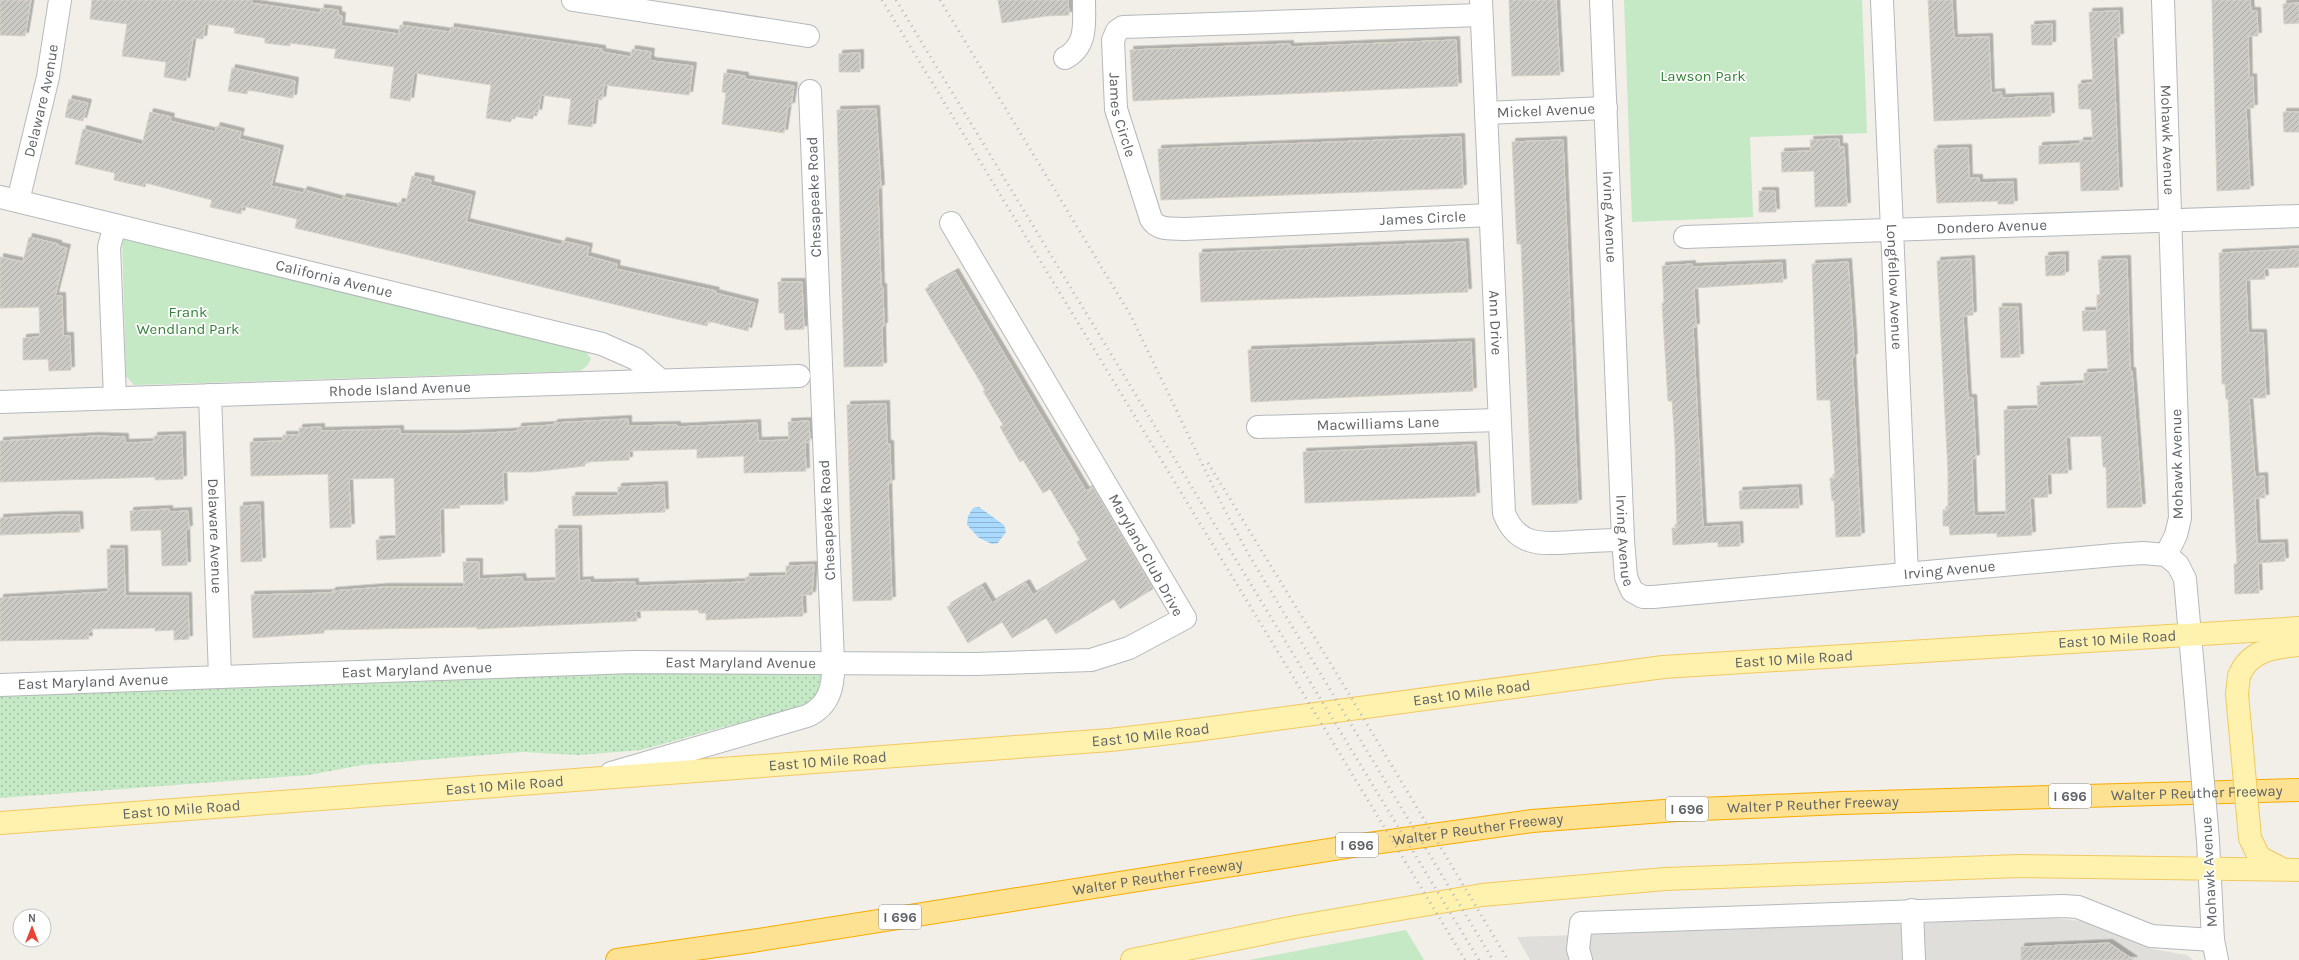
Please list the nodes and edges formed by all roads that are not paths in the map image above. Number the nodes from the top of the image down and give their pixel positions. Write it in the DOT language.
graph roads {
  1 [pos="60,0"];
  2 [pos="573,0"];
  3 [pos="1084,0"];
  4 [pos="1601,0"];
  5 [pos="1882,0"];
  6 [pos="2163,0"];
  7 [pos="1481,7"];
  8 [pos="808,36"];
  9 [pos="1065,58"];
  10 [pos="810,91"];
  11 [pos="1606,108"];
  12 [pos="1486,113"];
  13 [pos="9,199"];
  14 [pos="1490,215"];
  15 [pos="2299,216"];
  16 [pos="2170,221"];
  17 [pos="951,223"];
  18 [pos="115,225"];
  19 [pos="1892,232"];
  20 [pos="1685,238"];
  21 [pos="799,376"];
  22 [pos="659,379"];
  23 [pos="210,395"];
  24 [pos="115,398"];
  25 [pos="0,402"];
  26 [pos="1499,420"];
  27 [pos="1258,427"];
  28 [pos="1623,540"];
  29 [pos="2166,555"];
  30 [pos="1907,574"];
  31 [pos="2299,628"];
  32 [pos="2190,634"];
  33 [pos="2299,645"];
  34 [pos="833,662"];
  35 [pos="220,676"];
  36 [pos="0,685"];
  37 [pos="593,778"];
  38 [pos="2299,790"];
  39 [pos="0,822"];
  40 [pos="2211,869"];
  41 [pos="2291,870"];
  42 [pos="1912,910"];
  43 [pos="2215,950"];
  44 [pos="617,960"];
  45 [pos="1132,960"];
  46 [pos="1581,960"];
  47 [pos="1914,960"];
  1 -- 13 [label="street, Delaware Avenue"];
  2 -- 8 [label="street"];
  3 -- 9 [label="street"];
  4 -- 11 [label="street, Irving Avenue"];
  5 -- 19 [label="street, Longfellow Avenue"];
  6 -- 16 [label="street, Mohawk Avenue"];
  7 -- 12 [label="street, Ann Drive"];
  7 -- 14 [label="street, James Circle"];
  10 -- 34 [label="street, Chesapeake Road"];
  11 -- 12 [label="street, Mickel Avenue"];
  11 -- 28 [label="street, Irving Avenue"];
  12 -- 14 [label="street, Ann Drive"];
  13 -- 18 [label="street, California Avenue"];
  14 -- 26 [label="street, Ann Drive"];
  15 -- 16 [label="street, Dondero Avenue"];
  16 -- 19 [label="street, Dondero Avenue"];
  16 -- 29 [label="street, Mohawk Avenue"];
  17 -- 34 [label="street, Maryland Club Drive"];
  18 -- 22 [label="street, California Avenue"];
  18 -- 24 [label="street"];
  19 -- 20 [label="street, Dondero Avenue"];
  19 -- 30 [label="street, Longfellow Avenue"];
  21 -- 22 [label="street, Rhode Island Avenue"];
  22 -- 23 [label="street, Rhode Island Avenue"];
  23 -- 24 [label="street, Rhode Island Avenue"];
  23 -- 35 [label="street, Delaware Avenue"];
  24 -- 25 [label="street, Rhode Island Avenue"];
  26 -- 27 [label="street, Macwilliams Lane"];
  26 -- 28 [label="street, Ann Drive"];
  28 -- 30 [label="street, Irving Avenue"];
  29 -- 30 [label="street, Irving Avenue"];
  29 -- 32 [label="street, Mohawk Avenue"];
  31 -- 32 [label="main road, East 10 Mile Road"];
  32 -- 37 [label="main road, East 10 Mile Road"];
  32 -- 40 [label="street, Mohawk Avenue, bridge"];
  33 -- 41 [label="main road, bridge"];
  34 -- 35 [label="street, East Maryland Avenue"];
  34 -- 37 [label="street, Chesapeake Road"];
  35 -- 36 [label="street, East Maryland Avenue"];
  37 -- 39 [label="main road, East 10 Mile Road"];
  38 -- 44 [label="highway, Walter P Reuther Freeway / I 696"];
  40 -- 41 [label="main road"];
  40 -- 43 [label="street, Mohawk Avenue"];
  40 -- 45 [label="main road"];
  42 -- 43 [label="street"];
  42 -- 46 [label="street"];
  42 -- 47 [label="street"];
}
